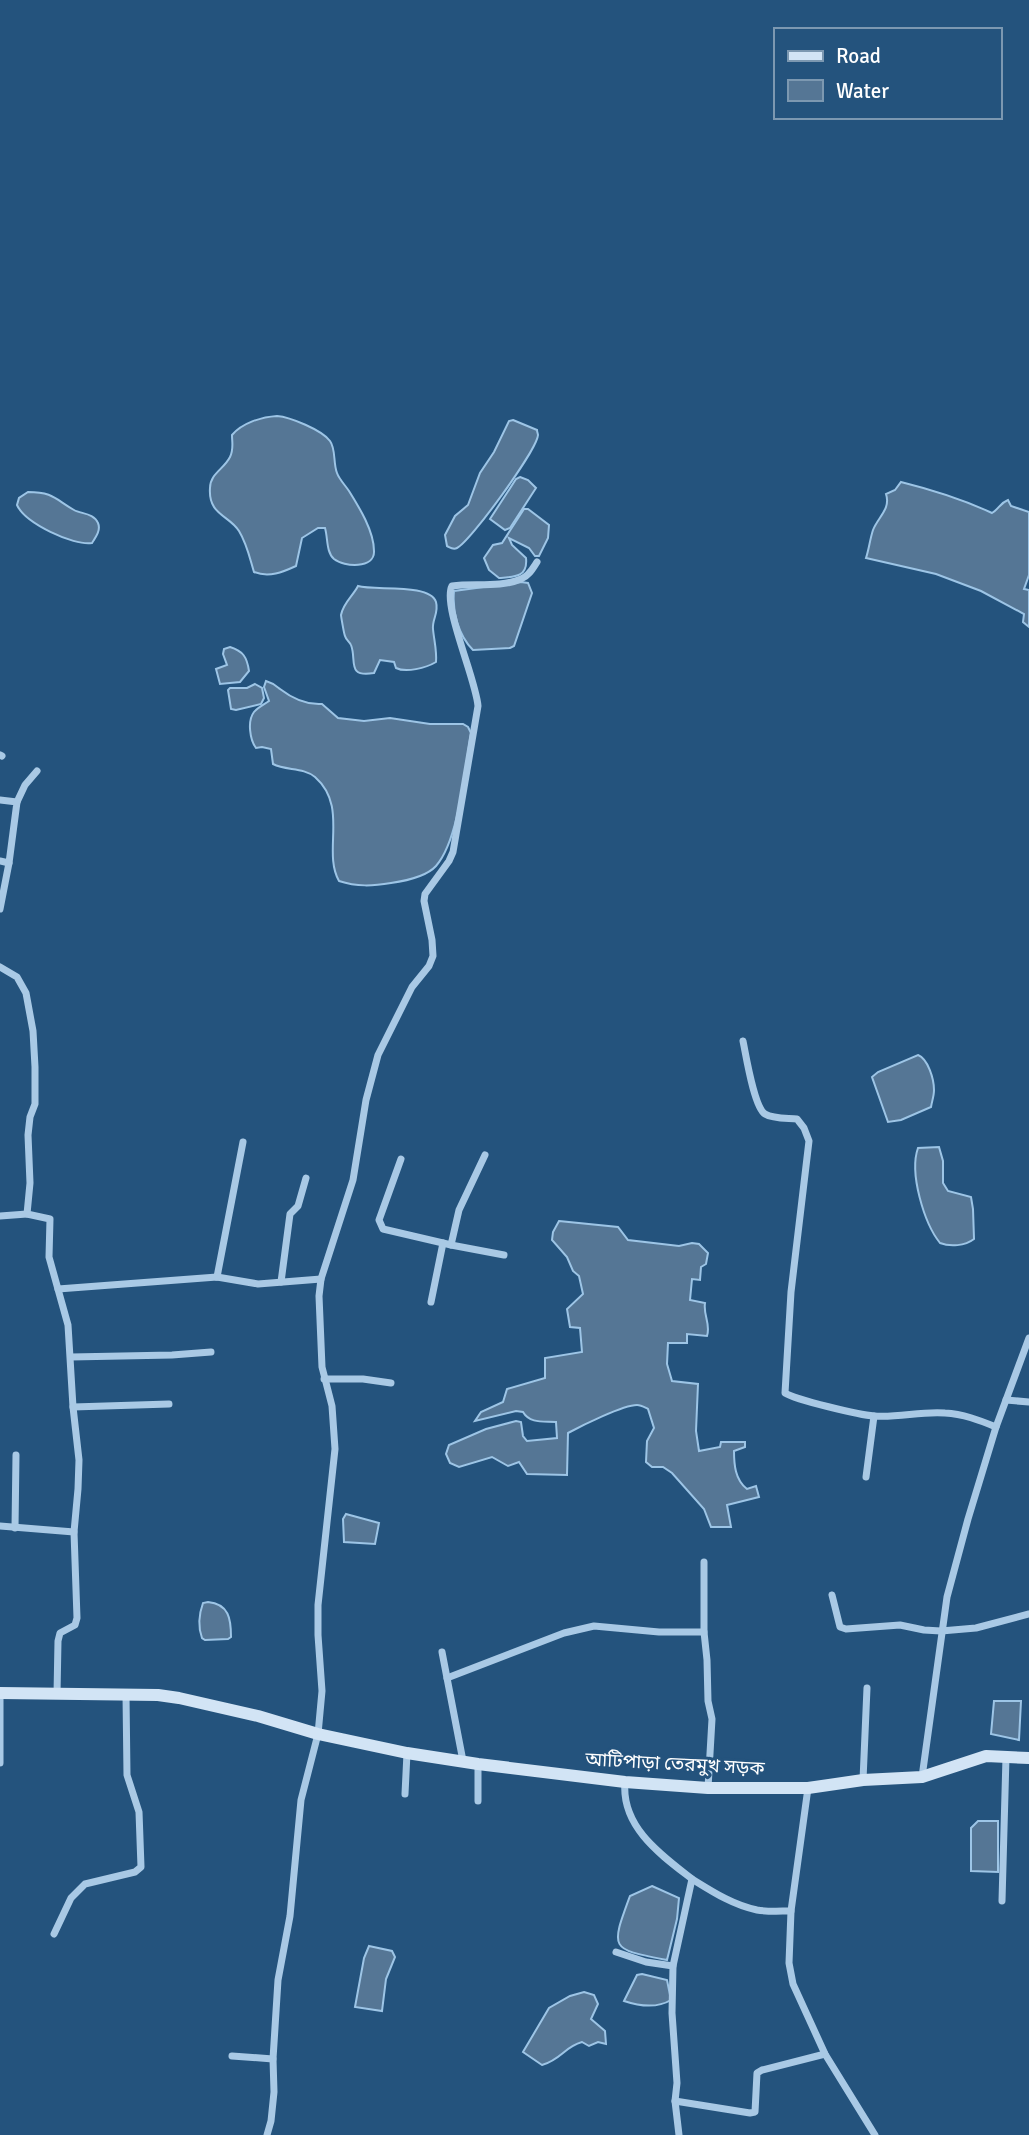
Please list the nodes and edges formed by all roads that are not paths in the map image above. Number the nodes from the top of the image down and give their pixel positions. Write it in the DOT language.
graph roads {
  1 [pos="537,562"];
  2 [pos="37,771"];
  3 [pos="0,800"];
  4 [pos="17,802"];
  5 [pos="0,861"];
  6 [pos="9,863"];
  7 [pos="0,909"];
  8 [pos="0,967"];
  9 [pos="743,1041"];
  10 [pos="243,1142"];
  11 [pos="485,1155"];
  12 [pos="401,1159"];
  13 [pos="306,1178"];
  14 [pos="27,1214"];
  15 [pos="0,1216"];
  16 [pos="447,1244"];
  17 [pos="504,1255"];
  18 [pos="217,1277"];
  19 [pos="321,1279"];
  20 [pos="281,1282"];
  21 [pos="58,1289"];
  22 [pos="431,1302"];
  23 [pos="1029,1338"];
  24 [pos="211,1352"];
  25 [pos="71,1357"];
  26 [pos="324,1379"];
  27 [pos="391,1383"];
  28 [pos="1006,1400"];
  29 [pos="1029,1402"];
  30 [pos="169,1404"];
  31 [pos="72,1407"];
  32 [pos="874,1416"];
  33 [pos="996,1427"];
  34 [pos="16,1455"];
  35 [pos="866,1477"];
  36 [pos="0,1526"];
  37 [pos="15,1528"];
  38 [pos="74,1532"];
  39 [pos="704,1562"];
  40 [pos="832,1595"];
  41 [pos="1029,1614"];
  42 [pos="941,1630"];
  43 [pos="704,1632"];
  44 [pos="442,1652"];
  45 [pos="447,1678"];
  46 [pos="867,1688"];
  47 [pos="0,1693"];
  48 [pos="58,1694"];
  49 [pos="126,1695"];
  50 [pos="318,1734"];
  51 [pos="407,1753"];
  52 [pos="1006,1756"];
  53 [pos="1029,1758"];
  54 [pos="463,1761"];
  55 [pos="0,1763"];
  56 [pos="478,1764"];
  57 [pos="922,1777"];
  58 [pos="863,1780"];
  59 [pos="625,1782"];
  60 [pos="708,1788"];
  61 [pos="808,1788"];
  62 [pos="405,1794"];
  63 [pos="478,1801"];
  64 [pos="692,1879"];
  65 [pos="1002,1901"];
  66 [pos="791,1911"];
  67 [pos="54,1934"];
  68 [pos="616,1952"];
  69 [pos="673,1966"];
  70 [pos="825,2054"];
  71 [pos="232,2056"];
  72 [pos="273,2059"];
  73 [pos="675,2101"];
  74 [pos="267,2135"];
  75 [pos="679,2135"];
  76 [pos="875,2135"];
  1 -- 19 [label="street"];
  2 -- 4 [label="street"];
  3 -- 4 [label="street"];
  4 -- 6 [label="street"];
  5 -- 6 [label="street"];
  6 -- 7 [label="street"];
  8 -- 14 [label="street"];
  9 -- 32 [label="street"];
  10 -- 18 [label="street"];
  11 -- 16 [label="street"];
  12 -- 16 [label="street"];
  13 -- 20 [label="street"];
  14 -- 15 [label="street"];
  14 -- 21 [label="street"];
  16 -- 17 [label="street"];
  16 -- 22 [label="street"];
  18 -- 20 [label="street"];
  18 -- 21 [label="street"];
  19 -- 20 [label="street"];
  19 -- 26 [label="street"];
  21 -- 25 [label="street"];
  23 -- 28 [label="street"];
  24 -- 25 [label="street"];
  25 -- 31 [label="street"];
  26 -- 27 [label="street"];
  26 -- 50 [label="street"];
  28 -- 29 [label="street"];
  28 -- 33 [label="street"];
  30 -- 31 [label="street"];
  31 -- 38 [label="street"];
  32 -- 33 [label="street"];
  32 -- 35 [label="street"];
  33 -- 42 [label="street"];
  34 -- 37 [label="street"];
  36 -- 37 [label="street"];
  37 -- 38 [label="street"];
  38 -- 48 [label="street"];
  39 -- 43 [label="street"];
  40 -- 42 [label="street"];
  41 -- 42 [label="street"];
  42 -- 57 [label="street"];
  43 -- 45 [label="street"];
  43 -- 60 [label="street"];
  44 -- 45 [label="street"];
  45 -- 54 [label="street"];
  46 -- 58 [label="street"];
  47 -- 48 [label="main road, আটিপাড়া তেরমুখ সড়ক"];
  47 -- 55 [label="street"];
  48 -- 49 [label="main road, আটিপাড়া তেরমুখ সড়ক"];
  49 -- 50 [label="main road, আটিপাড়া তেরমুখ সড়ক"];
  49 -- 67 [label="street"];
  50 -- 51 [label="main road, আটিপাড়া তেরমুখ সড়ক"];
  50 -- 72 [label="street"];
  51 -- 54 [label="main road, আটিপাড়া তেরমুখ সড়ক"];
  51 -- 62 [label="street"];
  52 -- 53 [label="main road, আটিপাড়া তেরমুখ সড়ক"];
  52 -- 57 [label="main road, আটিপাড়া তেরমুখ সড়ক"];
  52 -- 65 [label="street"];
  54 -- 56 [label="main road, আটিপাড়া তেরমুখ সড়ক"];
  56 -- 59 [label="main road, আটিপাড়া তেরমুখ সড়ক"];
  56 -- 63 [label="street"];
  57 -- 58 [label="main road, আটিপাড়া তেরমুখ সড়ক"];
  58 -- 61 [label="main road, আটিপাড়া তেরমুখ সড়ক"];
  59 -- 60 [label="main road, আটিপাড়া তেরমুখ সড়ক"];
  59 -- 64 [label="street"];
  60 -- 61 [label="main road, আটিপাড়া তেরমুখ সড়ক"];
  61 -- 66 [label="street"];
  64 -- 66 [label="street"];
  64 -- 69 [label="street"];
  66 -- 70 [label="street"];
  68 -- 69 [label="street"];
  69 -- 73 [label="street"];
  70 -- 73 [label="street"];
  70 -- 76 [label="street"];
  71 -- 72 [label="street"];
  72 -- 74 [label="street"];
  73 -- 75 [label="street"];
}
